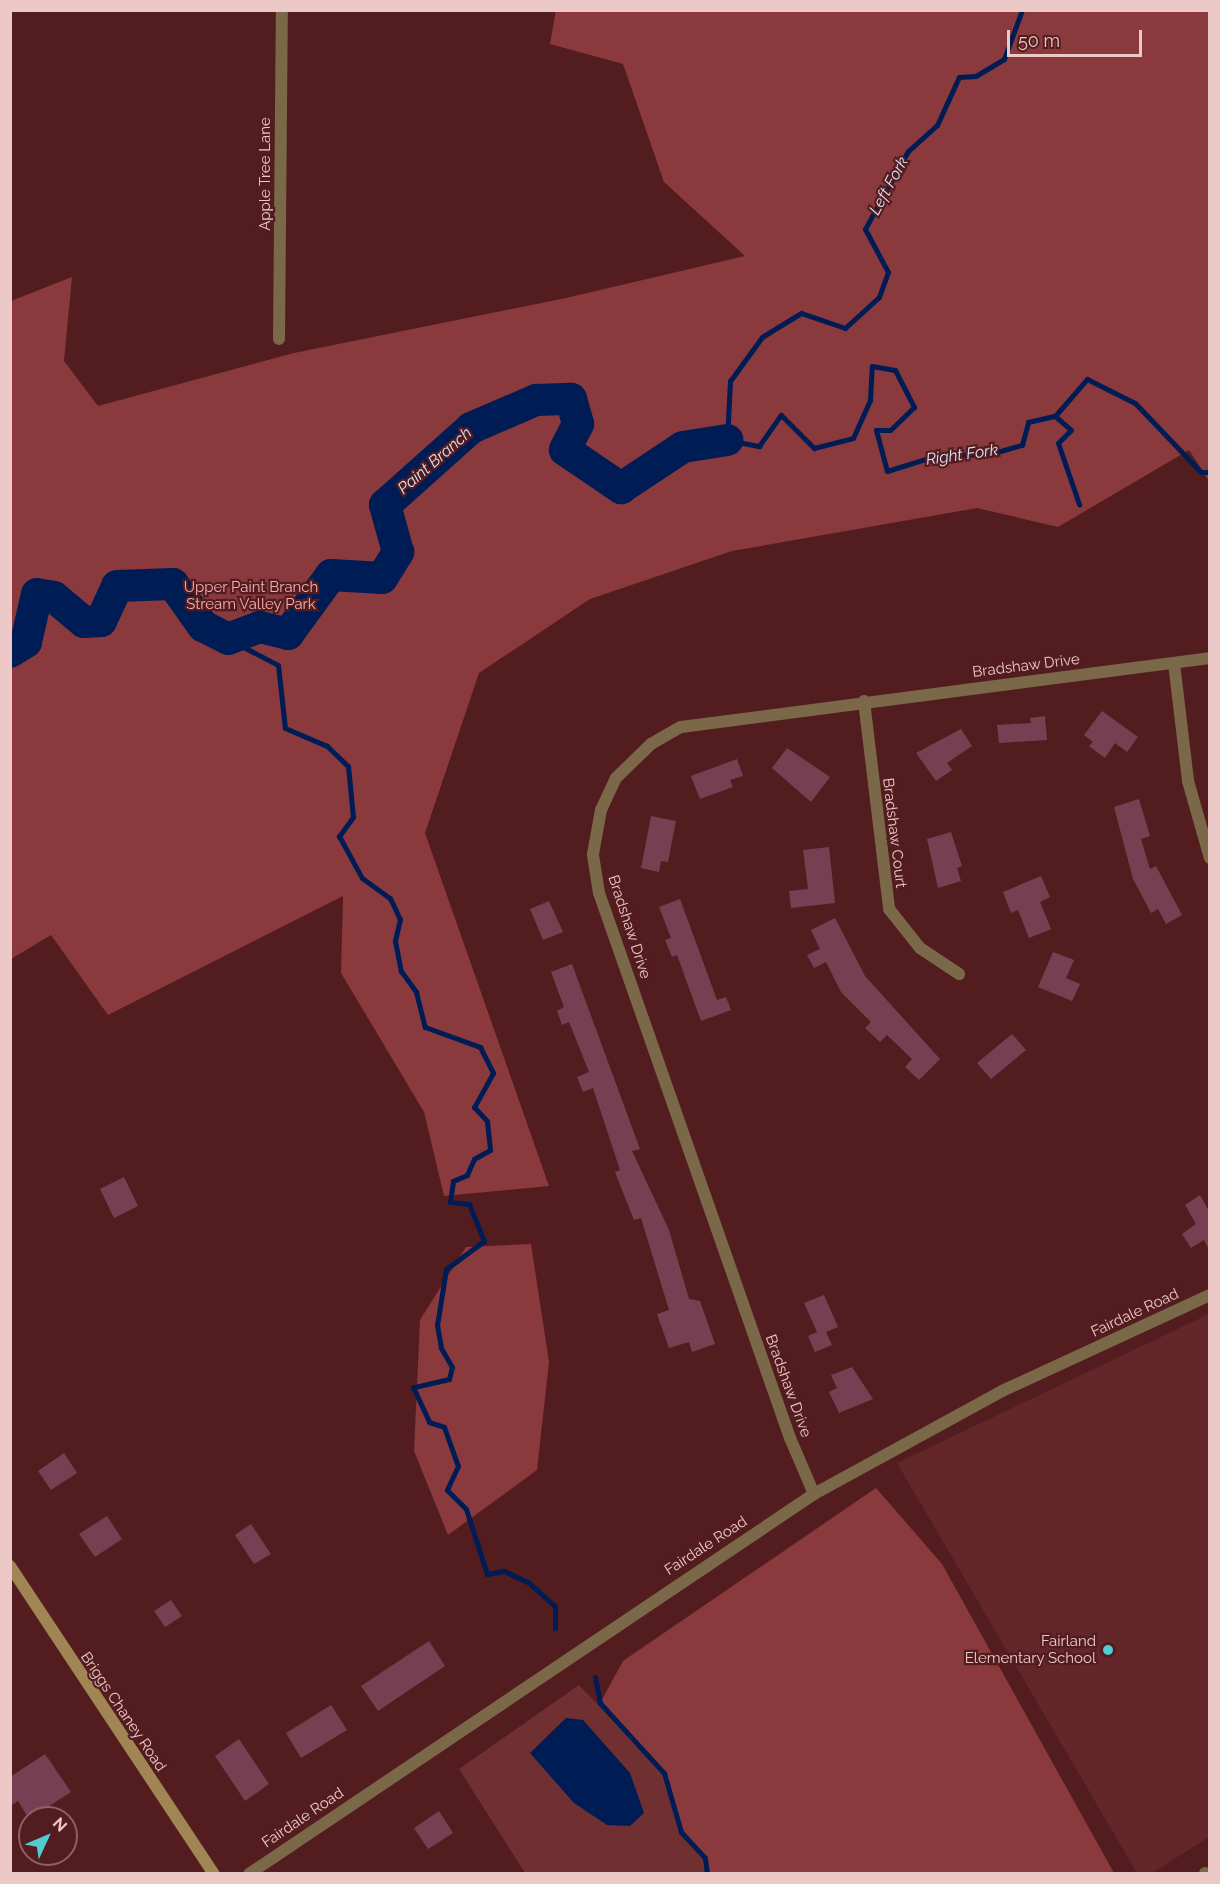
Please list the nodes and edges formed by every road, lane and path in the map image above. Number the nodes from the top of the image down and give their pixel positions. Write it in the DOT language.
graph roads {
  1 [pos="282,10"];
  2 [pos="279,339"];
  3 [pos="1209,658"];
  4 [pos="1174,663"];
  5 [pos="864,701"];
  6 [pos="1209,858"];
  7 [pos="959,974"];
  8 [pos="1209,1295"];
  9 [pos="814,1494"];
  10 [pos="10,1566"];
  11 [pos="214,1874"];
  12 [pos="249,1874"];
  1 -- 2 [label="street, Apple Tree Lane"];
  3 -- 4 [label="street, Bradshaw Drive"];
  4 -- 5 [label="street, Bradshaw Drive"];
  4 -- 6 [label="street"];
  5 -- 7 [label="street, Bradshaw Court"];
  5 -- 9 [label="street, Bradshaw Drive"];
  8 -- 9 [label="street, Fairdale Road"];
  9 -- 12 [label="street, Fairdale Road"];
  10 -- 11 [label="main road, Briggs Chaney Road"];
}
